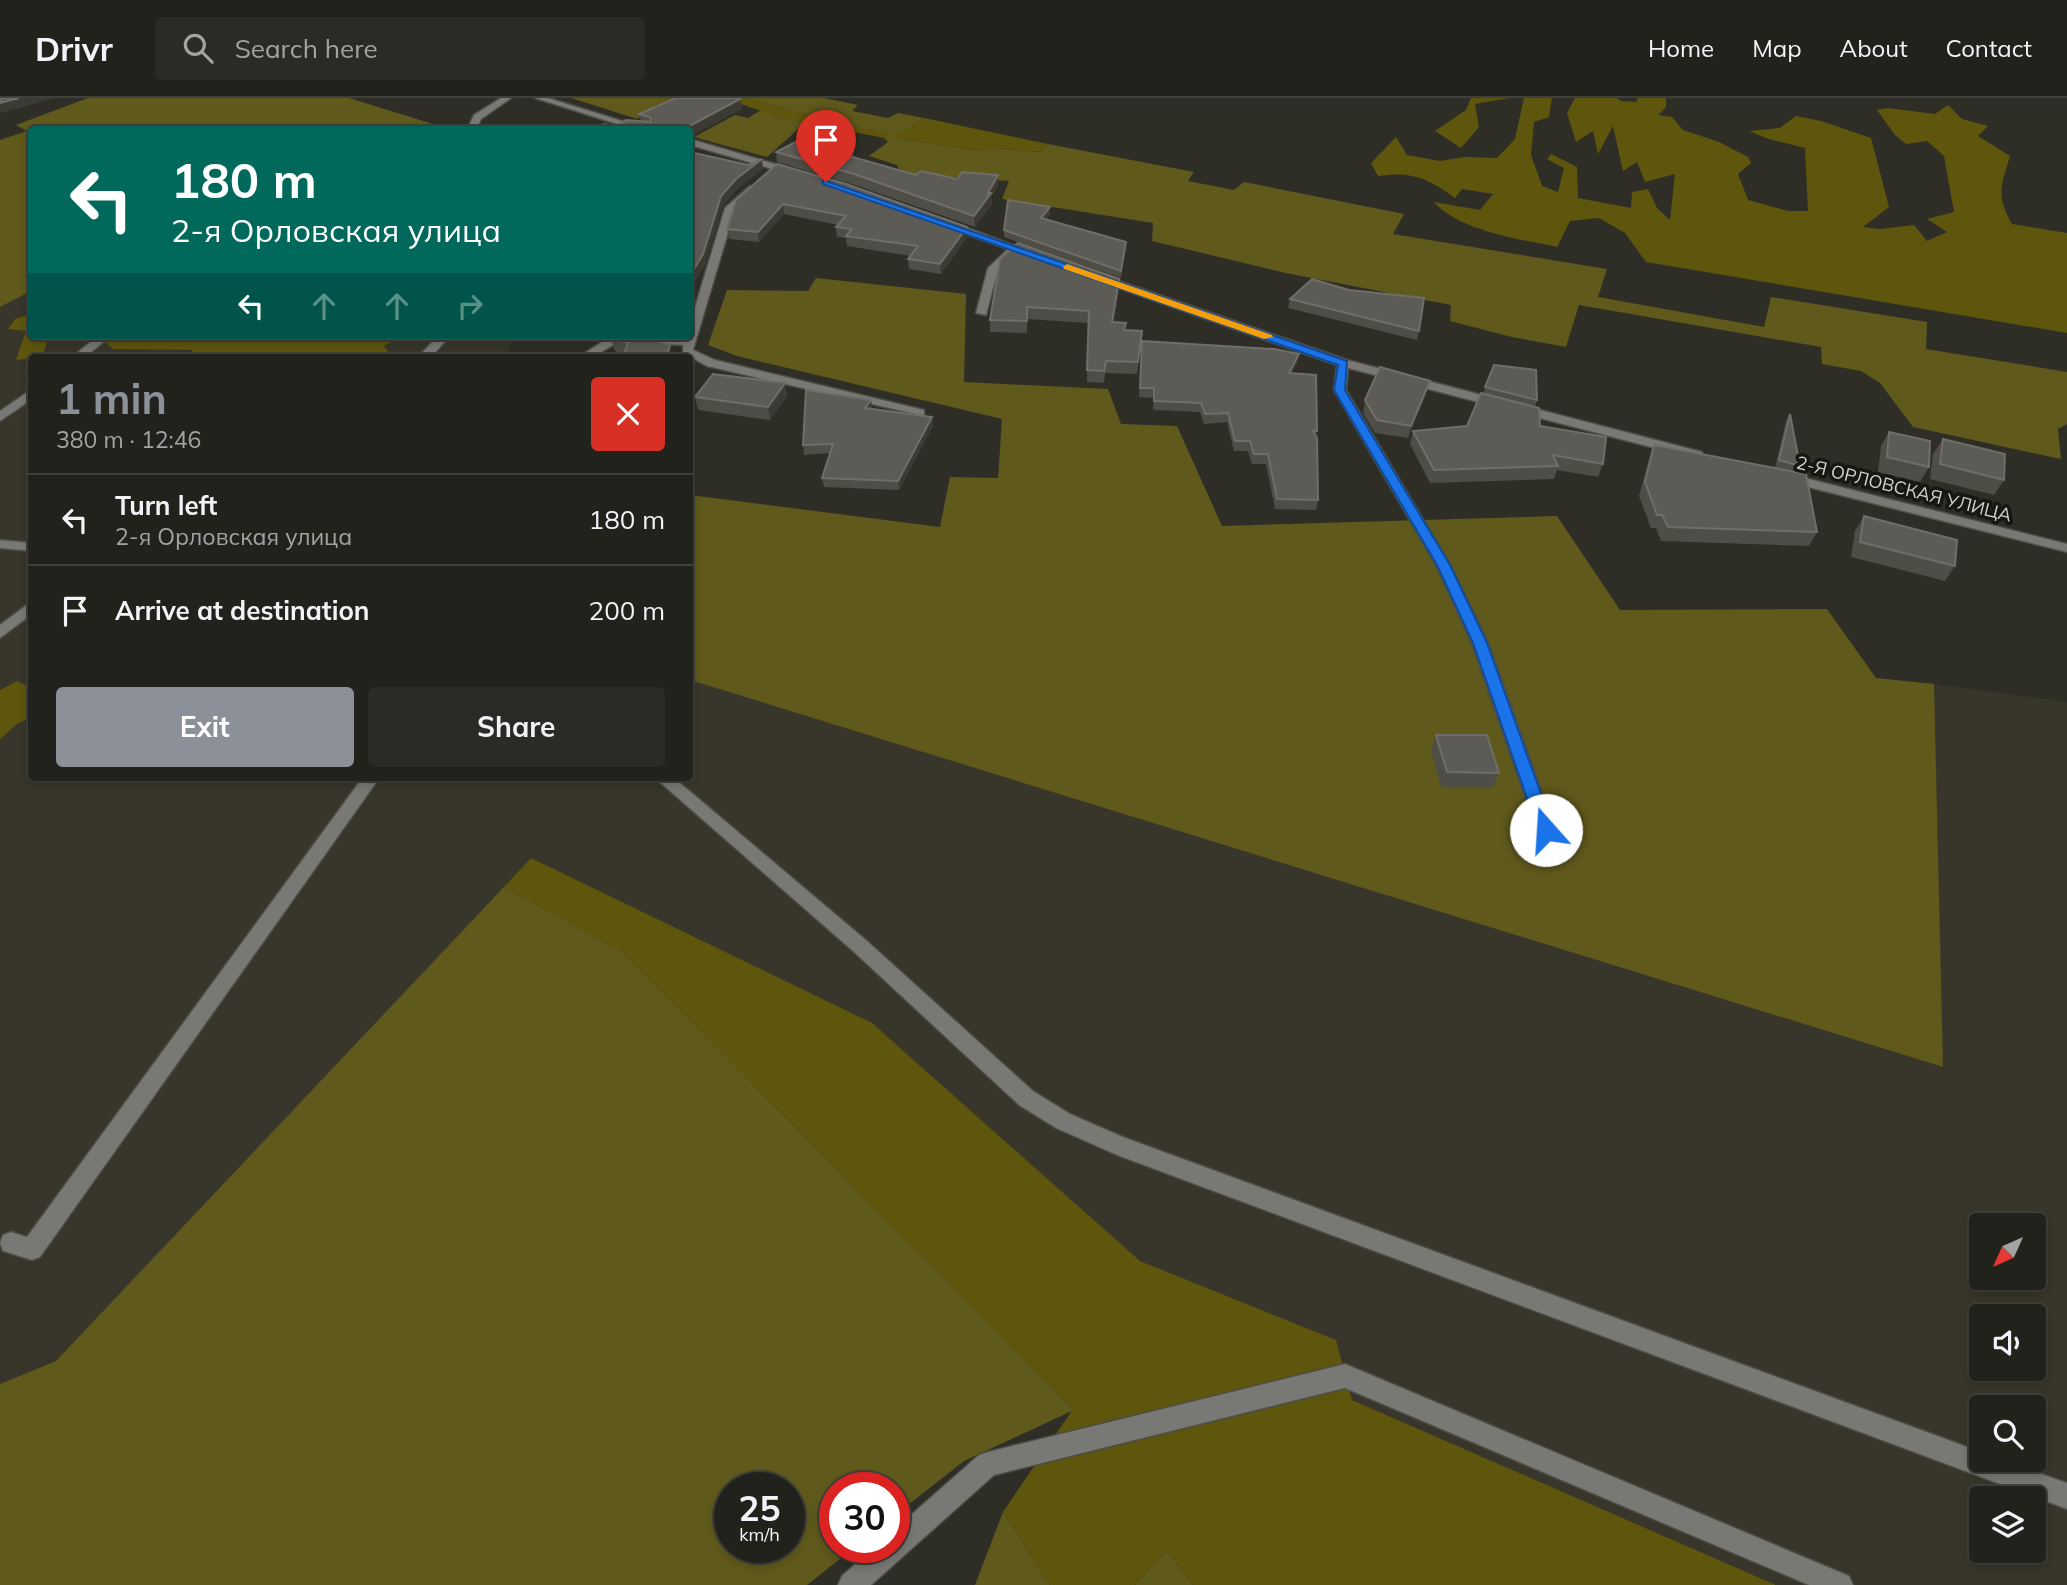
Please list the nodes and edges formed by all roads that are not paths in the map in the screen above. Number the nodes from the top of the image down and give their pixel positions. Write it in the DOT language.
graph roads {
  1 [pos="508,98"];
  2 [pos="538,98"];
  3 [pos="473,126"];
  4 [pos="633,126"];
  5 [pos="693,143"];
  6 [pos="777,167"];
  7 [pos="766,175"];
  8 [pos="814,178"];
  9 [pos="755,184"];
  10 [pos="927,216"];
  11 [pos="1015,248"];
  12 [pos="1041,258"];
  13 [pos="1081,271"];
  14 [pos="982,313"];
  15 [pos="693,329"];
  16 [pos="100,340"];
  17 [pos="440,340"];
  18 [pos="613,340"];
  19 [pos="652,340"];
  20 [pos="689,342"];
  21 [pos="82,354"];
  22 [pos="427,354"];
  23 [pos="590,354"];
  24 [pos="1343,363"];
  25 [pos="28,396"];
  26 [pos="920,413"];
  27 [pos="0,417"];
  28 [pos="1705,457"];
  29 [pos="1772,474"];
  30 [pos="0,544"];
  31 [pos="28,547"];
  32 [pos="2067,548"];
  33 [pos="28,609"];
  34 [pos="0,633"];
  35 [pos="369,781"];
  36 [pos="667,781"];
  37 [pos="1546,830"];
  38 [pos="11,1243"];
  39 [pos="2067,1496"];
  40 [pos="851,1585"];
  41 [pos="1840,1585"];
  1 -- 3 [label="street"];
  2 -- 4 [label="street"];
  5 -- 6 [label="street"];
  6 -- 7 [label="street"];
  6 -- 8 [label="street"];
  9 -- 15 [label="street"];
  10 -- 11 [label="street"];
  11 -- 12 [label="street"];
  11 -- 14 [label="street"];
  13 -- 24 [label="street"];
  16 -- 21 [label="street"];
  17 -- 22 [label="street"];
  18 -- 23 [label="street"];
  19 -- 20 [label="street"];
  20 -- 26 [label="street"];
  24 -- 28 [label="street"];
  24 -- 37 [label="street"];
  25 -- 27 [label="street"];
  29 -- 32 [label="street, 2-Я ОРЛОВСКАЯ УЛИЦА"];
  30 -- 31 [label="street"];
  33 -- 34 [label="street"];
  35 -- 38 [label="street"];
  36 -- 39 [label="street"];
  40 -- 41 [label="street"];
}
